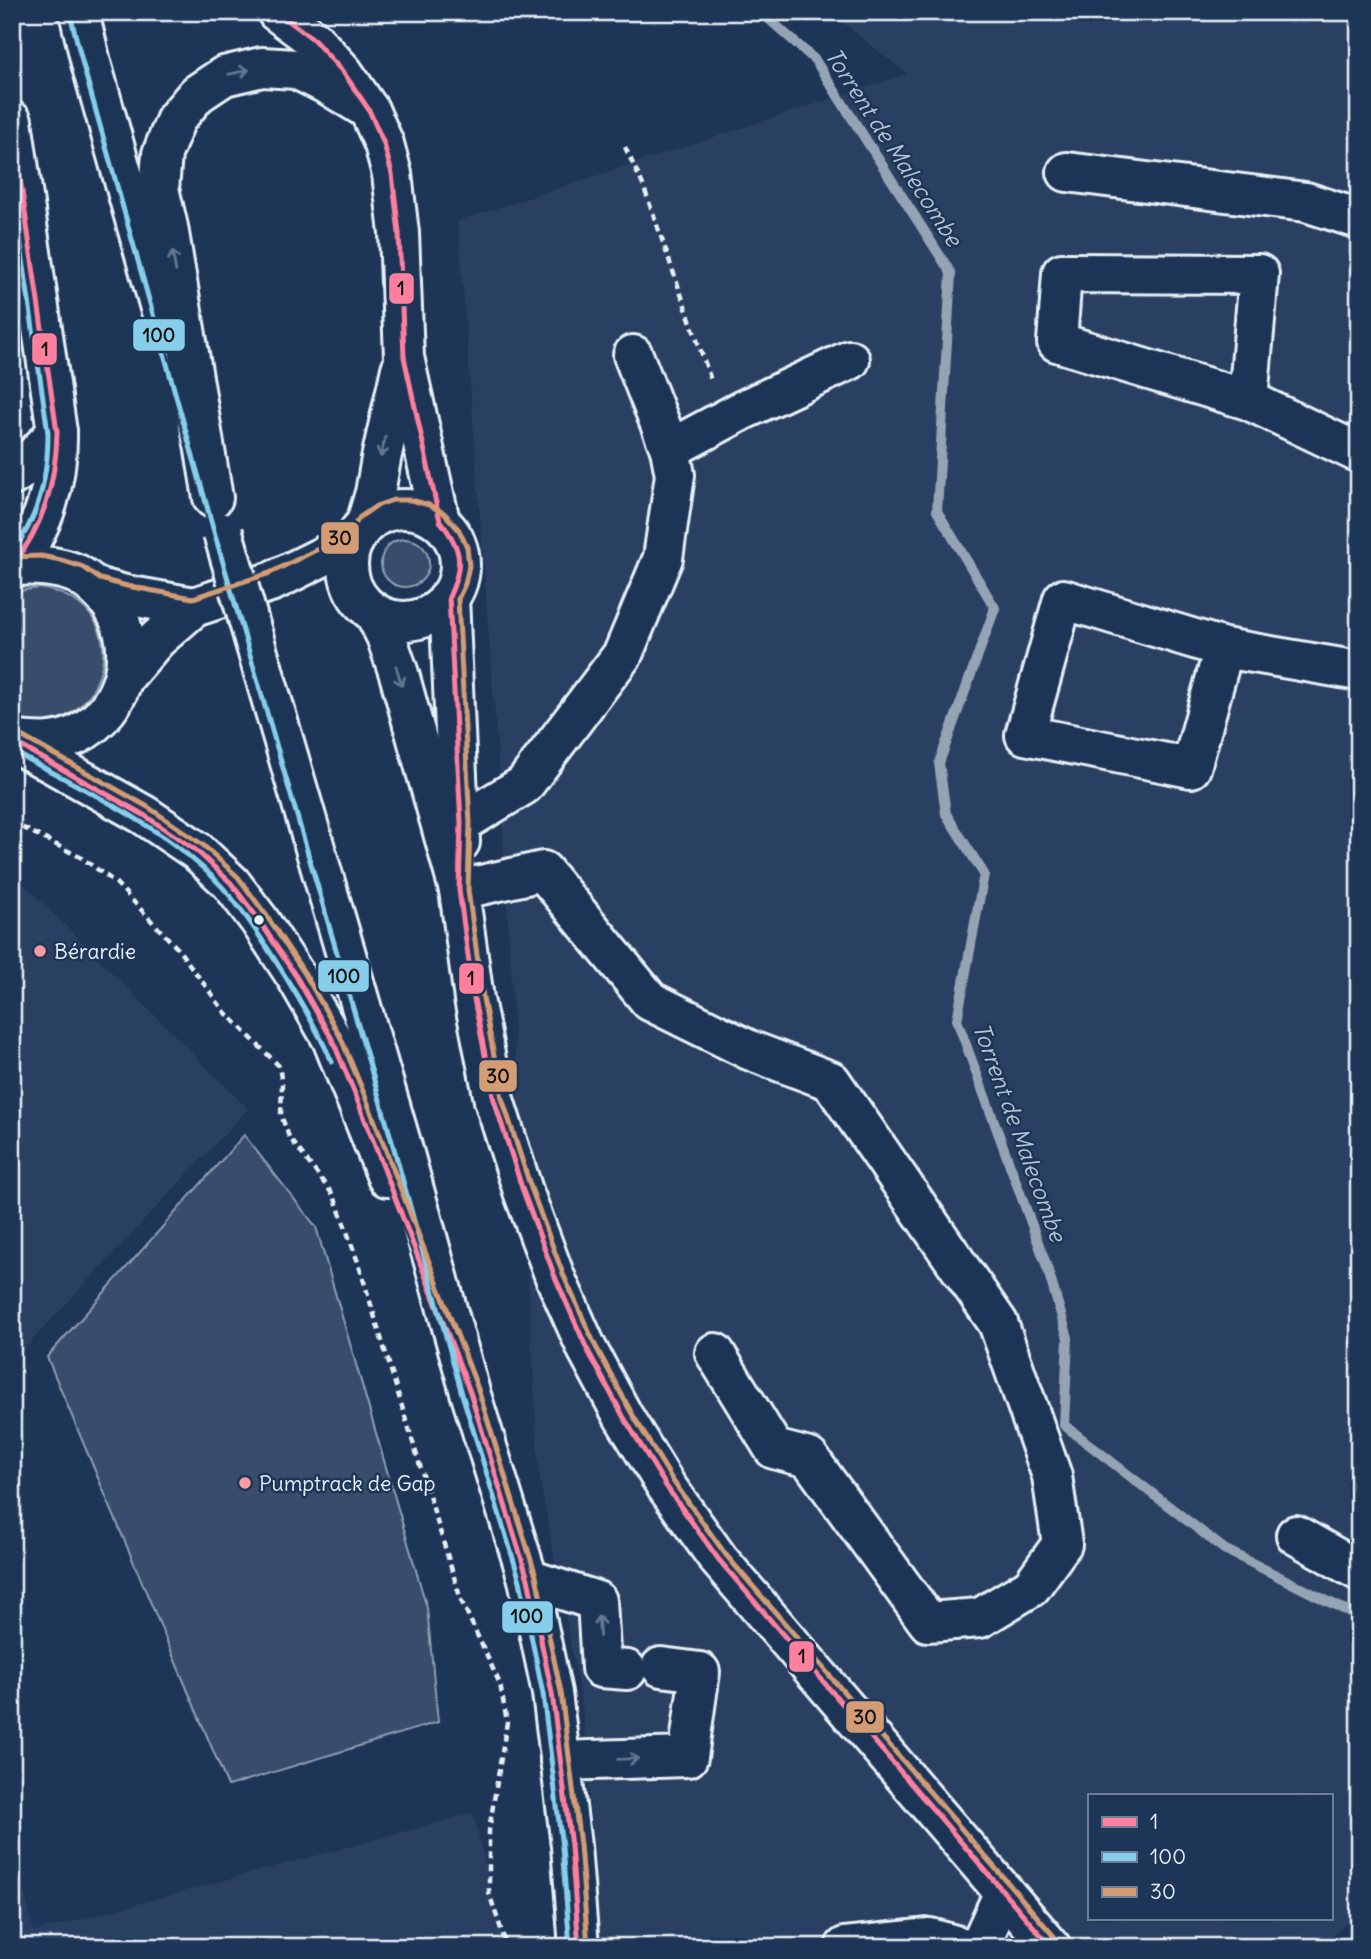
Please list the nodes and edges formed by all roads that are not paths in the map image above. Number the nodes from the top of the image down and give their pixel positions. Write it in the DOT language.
graph roads {
  1 [pos="79,12"];
  2 [pos="276,12"];
  3 [pos="369,110"];
  4 [pos="12,121"];
  5 [pos="1067,172"];
  6 [pos="17,201"];
  7 [pos="1359,219"];
  8 [pos="633,355"];
  9 [pos="404,357"];
  10 [pos="850,360"];
  11 [pos="1248,400"];
  12 [pos="57,432"];
  13 [pos="670,449"];
  14 [pos="1359,453"];
  15 [pos="12,476"];
  16 [pos="218,515"];
  17 [pos="440,521"];
  18 [pos="360,532"];
  19 [pos="20,560"];
  20 [pos="273,581"];
  21 [pos="96,587"];
  22 [pos="449,597"];
  23 [pos="366,605"];
  24 [pos="194,607"];
  25 [pos="1224,648"];
  26 [pos="1359,671"];
  27 [pos="124,677"];
  28 [pos="12,740"];
  29 [pos="461,823"];
  30 [pos="459,890"];
  31 [pos="715,1353"];
  32 [pos="470,1392"];
  33 [pos="1296,1535"];
  34 [pos="1359,1571"];
  35 [pos="528,1579"];
  36 [pos="560,1761"];
  37 [pos="1004,1892"];
  38 [pos="579,1947"];
  39 [pos="845,1947"];
  40 [pos="962,1947"];
  41 [pos="979,1947"];
  42 [pos="1051,1947"];
  1 -- 16 [label="main road"];
  2 -- 3 [label="main road"];
  3 -- 9 [label="main road"];
  16 -- 3 [label="main road, one-way"];
  4 -- 6 [label="main road"];
  5 -- 7 [label="main road"];
  6 -- 12 [label="main road"];
  8 -- 13 [label="main road"];
  9 -- 17 [label="main road"];
  9 -- 18 [label="main road, one-way"];
  10 -- 13 [label="main road"];
  11 -- 11 [label="main road"];
  11 -- 14 [label="main road"];
  12 -- 15 [label="main road"];
  12 -- 19 [label="main road"];
  13 -- 29 [label="main road"];
  16 -- 32 [label="main road, bridge"];
  17 -- 18 [label="main road"];
  17 -- 22 [label="main road"];
  18 -- 20 [label="main road"];
  18 -- 23 [label="main road"];
  19 -- 21 [label="main road"];
  20 -- 23 [label="main road"];
  20 -- 24 [label="main road"];
  21 -- 24 [label="main road"];
  21 -- 27 [label="main road"];
  22 -- 23 [label="main road"];
  22 -- 29 [label="main road"];
  23 -- 30 [label="main road, one-way"];
  24 -- 27 [label="main road"];
  25 -- 25 [label="main road"];
  25 -- 26 [label="main road"];
  27 -- 28 [label="main road"];
  28 -- 32 [label="main road"];
  29 -- 30 [label="main road"];
  30 -- 31 [label="main road"];
  30 -- 37 [label="main road"];
  32 -- 35 [label="main road"];
  33 -- 34 [label="main road"];
  35 -- 36 [label="main road"];
  36 -- 35 [label="main road, one-way"];
  36 -- 38 [label="main road"];
  37 -- 41 [label="main road"];
  37 -- 42 [label="main road"];
  39 -- 40 [label="main road"];
}
